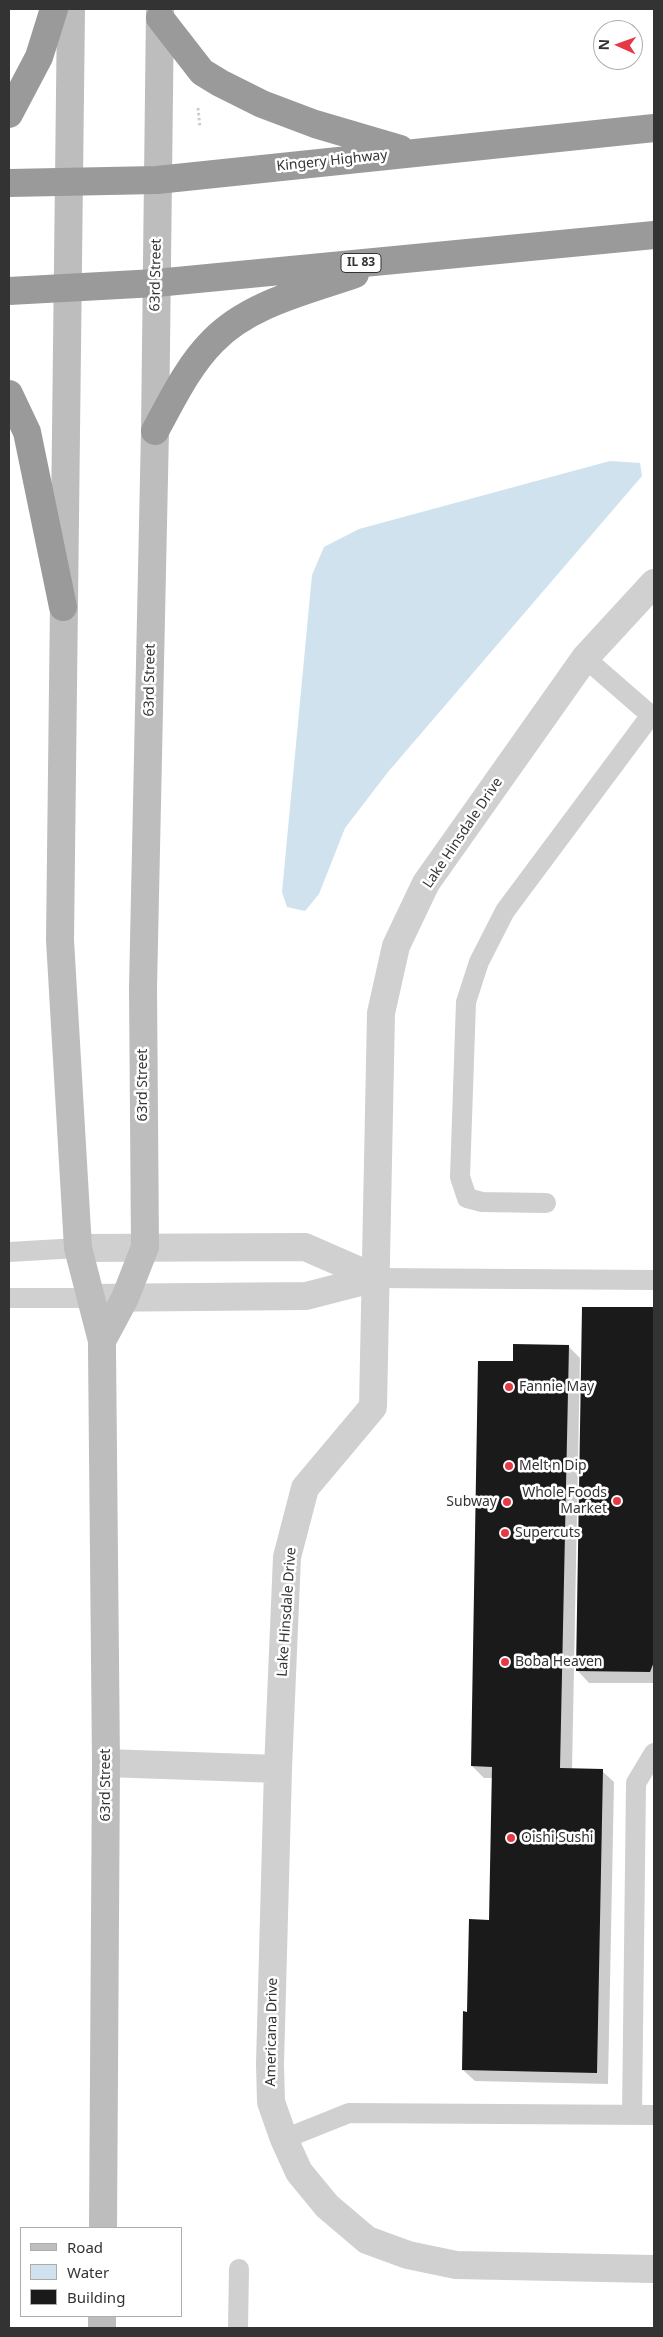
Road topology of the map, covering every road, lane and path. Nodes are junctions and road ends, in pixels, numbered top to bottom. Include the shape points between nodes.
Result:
1 (54, 9) edge
2 (70, 9) edge
3 (160, 13) edge
4 (9, 114) edge
5 (654, 128) edge
6 (411, 152) junction
7 (157, 180) junction
8 (68, 181) junction
9 (9, 183) edge
10 (654, 235) edge
11 (396, 259) junction
12 (156, 282) junction
13 (68, 288) junction
14 (9, 291) edge
15 (9, 394) edge
16 (154, 431) junction
17 (654, 583) edge
18 (63, 607) junction
19 (585, 658) junction
20 (653, 717) edge
21 (546, 1203) dead end
22 (145, 1247) junction
23 (78, 1248) junction
24 (9, 1252) edge
25 (376, 1278) junction
26 (654, 1280) edge
27 (9, 1298) edge
28 (89, 1298) junction
29 (125, 1298) junction
30 (102, 1341) junction
31 (654, 1753) edge
32 (106, 1763) junction
33 (278, 1769) junction
34 (632, 2115) junction
35 (654, 2115) edge
36 (284, 2139) junction
37 (103, 2227) edge
38 (239, 2268) dead end
39 (654, 2269) edge
40 (238, 2328) edge

1 - 4 highway via 39,57
2 - 8 main road, 63rd Street
3 - 6 highway via 202,72 220,83 262,104 315,124
3 - 7 main road, 63rd Street
5 - 6 highway, Kingery Highway
6 - 7 highway, Kingery Highway
7 - 8 highway, Kingery Highway
7 - 12 main road, 63rd Street
8 - 9 highway, Kingery Highway
8 - 13 main road, 63rd Street
10 - 11 highway, IL 83
11 - 12 highway, IL 83
11 - 16 highway via 265,306 229,327 213,341 188,374
12 - 13 highway, IL 83
12 - 16 main road, 63rd Street
13 - 14 highway, IL 83
13 - 18 main road, 63rd Street
15 - 18 highway via 27,432
16 - 22 main road, 63rd Street via 143,988
17 - 19 street, Lake Hinsdale Drive
18 - 23 main road, 63rd Street via 60,940
19 - 20 lane
19 - 25 street, Lake Hinsdale Drive via 426,883 396,946 381,1013
20 - 21 lane via 505,912 479,962 466,1002 460,1177 467,1198 482,1202
22 - 23 street
22 - 25 street via 305,1247
22 - 29 main road, 63rd Street
23 - 24 lane
23 - 28 main road, 63rd Street
25 - 26 lane
25 - 29 street via 306,1296
25 - 33 street, Lake Hinsdale Drive via 373,1407 305,1488 288,1556
27 - 28 lane
28 - 29 street
28 - 30 main road, 63rd Street
29 - 30 main road, 63rd Street
30 - 32 main road, 63rd Street
31 - 34 lane via 636,1783
32 - 33 street
32 - 37 main road, 63rd Street
33 - 36 street, Americana Drive via 270,2064 271,2102
34 - 35 lane
34 - 36 lane via 349,2113
36 - 39 street, Americana Drive via 299,2172 328,2206 367,2240 408,2255 456,2265
38 - 40 lane

